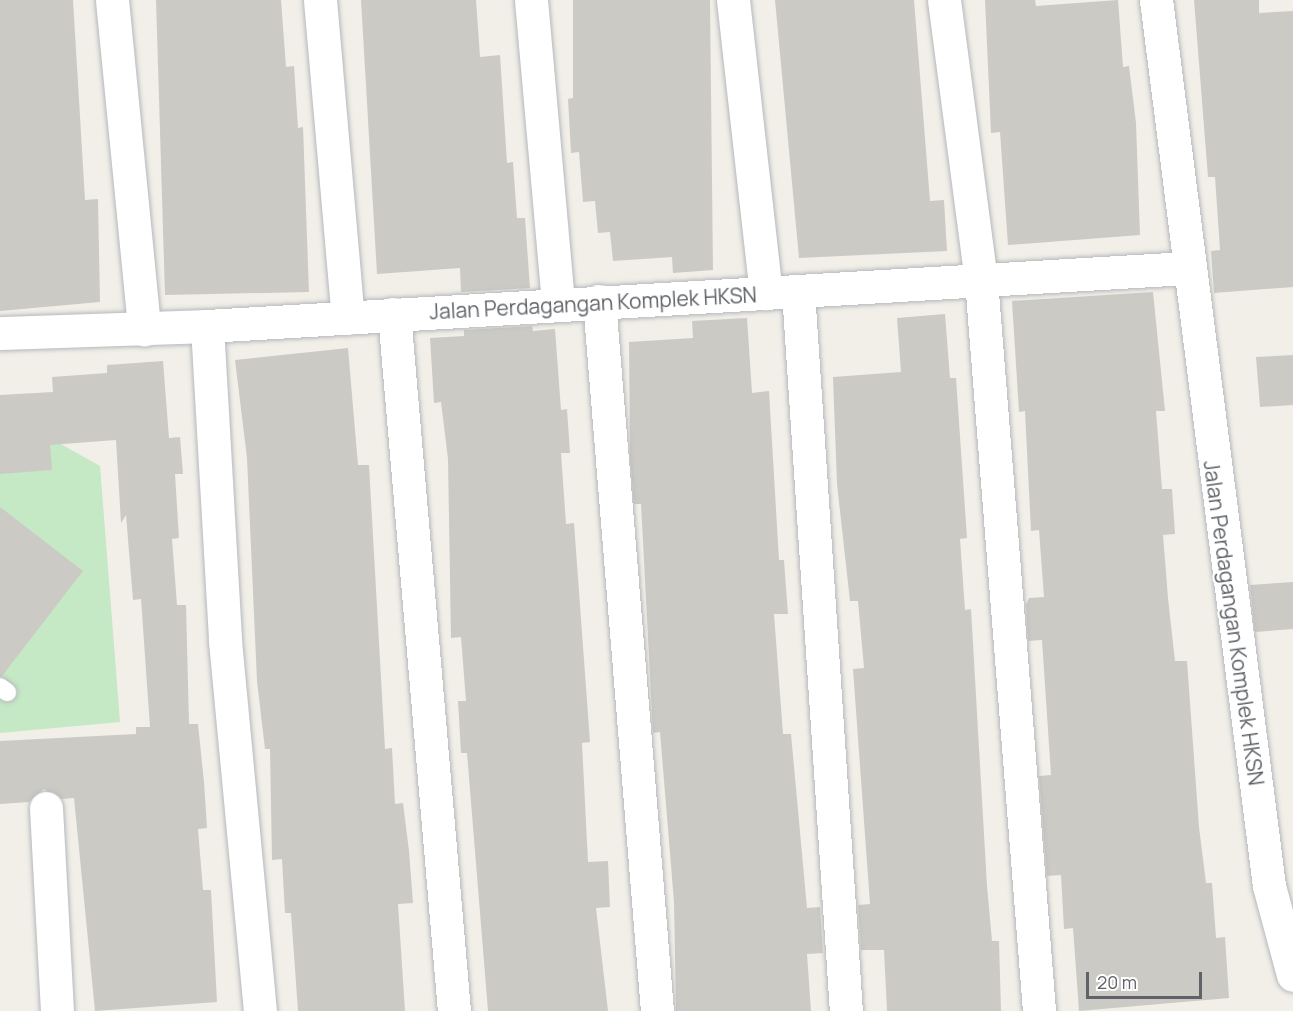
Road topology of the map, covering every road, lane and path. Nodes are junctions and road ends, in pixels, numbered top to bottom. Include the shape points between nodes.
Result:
1 (112, 0) edge
2 (320, 0) edge
3 (531, 0) edge
4 (733, 0) edge
5 (944, 0) edge
6 (1156, 0) edge
7 (1187, 268) junction
8 (981, 280) junction
9 (798, 291) junction
10 (766, 293) junction
11 (599, 301) junction
12 (558, 305) junction
13 (394, 314) junction
14 (348, 318) junction
15 (207, 326) junction
16 (144, 329) junction
17 (0, 333) edge
18 (46, 808) dead end
19 (1293, 975) edge
20 (57, 1011) edge
21 (260, 1011) edge
22 (454, 1011) edge
23 (657, 1011) edge
24 (846, 1011) edge
25 (1039, 1011) edge

1 - 16 street
2 - 14 street
3 - 12 street
4 - 10 street
5 - 8 street
6 - 7 street, Jalan Perdagangan Komplek HKSN
7 - 8 street, Jalan Perdagangan Komplek HKSN
7 - 19 street, Jalan Perdagangan Komplek HKSN via 1269,886
8 - 9 street, Jalan Perdagangan Komplek HKSN
8 - 25 street
9 - 10 street, Jalan Perdagangan Komplek HKSN
9 - 24 street
10 - 11 street, Jalan Perdagangan Komplek HKSN
11 - 12 street, Jalan Perdagangan Komplek HKSN
11 - 23 street
12 - 13 street, Jalan Perdagangan Komplek HKSN
13 - 14 street, Jalan Perdagangan Komplek HKSN
13 - 22 street
14 - 15 street, Jalan Perdagangan Komplek HKSN
15 - 16 street, Jalan Perdagangan Komplek HKSN
15 - 21 street via 225,641
16 - 17 street, Jalan Perdagangan Komplek HKSN
18 - 20 street

